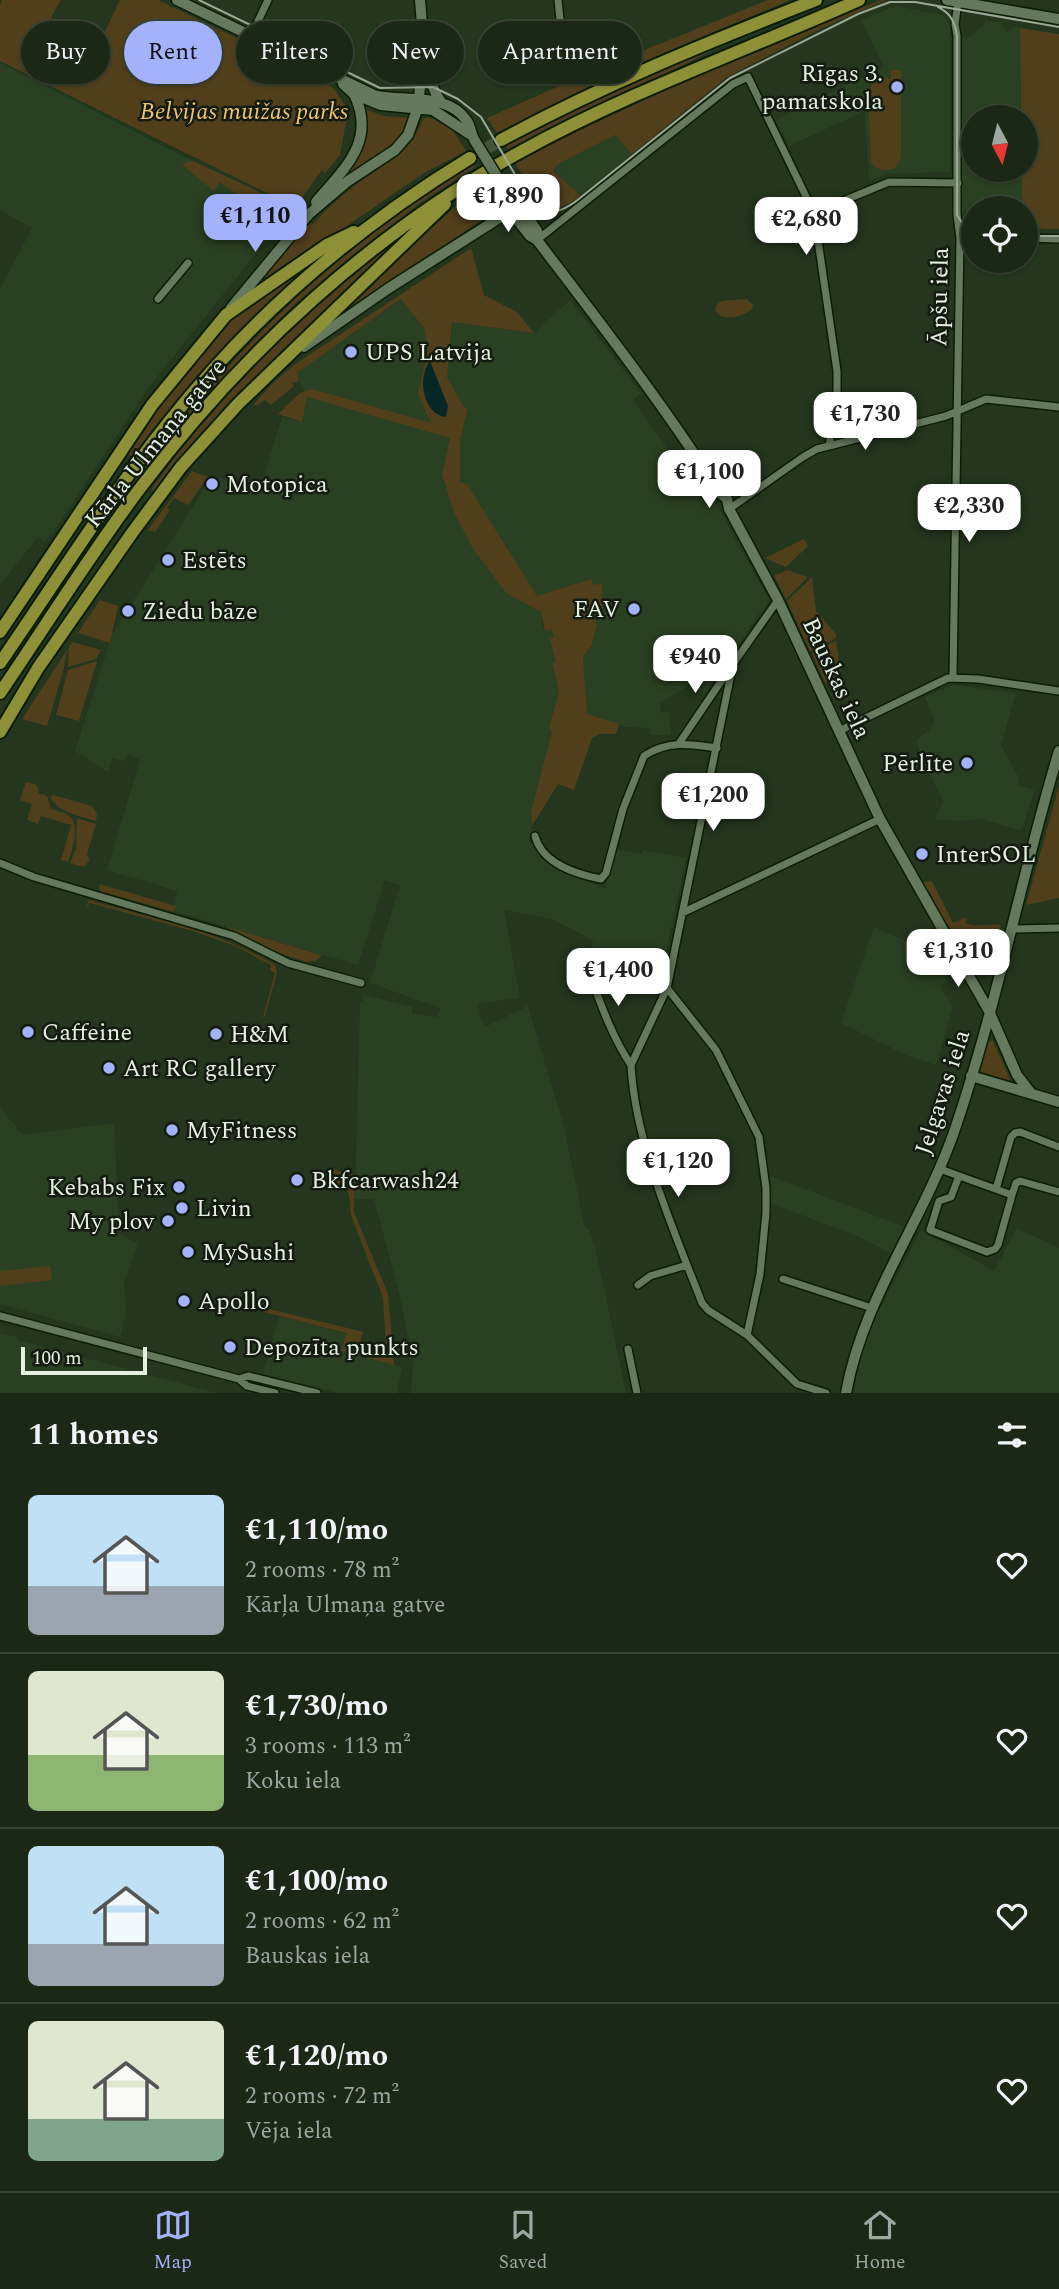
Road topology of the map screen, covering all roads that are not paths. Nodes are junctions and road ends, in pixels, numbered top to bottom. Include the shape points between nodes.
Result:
1 (177, 0) edge
2 (268, 0) edge
3 (421, 0) edge
4 (558, 0) edge
5 (816, 0) edge
6 (859, 0) edge
7 (947, 0) edge
8 (958, 2) junction
9 (1059, 19) edge
10 (258, 21) edge
11 (422, 21) edge
12 (560, 21) edge
13 (236, 29) edge
14 (343, 84) edge
15 (351, 84) edge
16 (421, 84) edge
17 (431, 84) edge
18 (354, 94) junction
19 (436, 101) junction
20 (419, 103) junction
21 (473, 138) junction
22 (501, 140) tunnel mouth
23 (470, 158) tunnel mouth
24 (958, 183) junction
25 (454, 193) junction
26 (515, 208) junction
27 (309, 214) junction
28 (814, 214) junction
29 (373, 222) junction
30 (960, 238) joint
31 (1038, 238) edge
32 (1059, 239) edge
33 (537, 240) junction
34 (188, 263) dead end
35 (158, 299) dead end
36 (226, 314) junction
37 (276, 369) junction
38 (1059, 407) edge
39 (957, 411) junction
40 (829, 446) junction
41 (729, 509) junction
42 (778, 600) junction
43 (0, 632) edge
44 (0, 663) edge
45 (733, 664) junction
46 (953, 677) junction
47 (1059, 691) edge
48 (0, 693) edge
49 (839, 731) junction
50 (0, 732) edge
51 (680, 742) junction
52 (717, 748) junction
53 (1059, 751) edge
54 (880, 818) junction
55 (535, 836) dead end
56 (0, 863) edge
57 (682, 913) junction
58 (1059, 928) edge
59 (1010, 929) junction
60 (954, 951) junction
61 (1003, 959) junction
62 (585, 961) dead end
63 (361, 983) dead end
64 (667, 988) junction
65 (989, 1011) junction
66 (631, 1065) junction
67 (971, 1076) junction
68 (1031, 1093) junction
69 (1059, 1102) edge
70 (1059, 1147) edge
71 (940, 1169) junction
72 (958, 1177) junction
73 (996, 1189) junction
74 (1059, 1192) edge
75 (1013, 1195) junction
76 (687, 1265) junction
77 (783, 1279) dead end
78 (638, 1285) dead end
79 (872, 1308) junction
80 (0, 1316) edge
81 (747, 1335) junction
82 (628, 1349) dead end
83 (239, 1379) junction
84 (275, 1393) edge
85 (317, 1393) edge
86 (637, 1393) edge
87 (826, 1393) edge
88 (846, 1393) edge

1 - 13 street, Bauskas iela
2 - 10 street
3 - 11 street
4 - 12 street
5 - 22 highway via 615,82
6 - 25 highway, Kārļa Ulmaņa gatve via 595,114 523,150
7 - 8 street
8 - 9 street
8 - 24 street, Āpšu iela
14 - 18 street, Bauskas iela
15 - 20 street, Bauskas iela via 385,98
16 - 20 street
17 - 19 street
18 - 20 street, Bauskas iela via 381,105
18 - 27 street via 361,118 357,152
19 - 20 street
19 - 21 street, Bauskas iela via 467,121
20 - 21 street, Bauskas iela
20 - 27 street via 408,135 395,150
21 - 26 street, Bauskas iela, bridge
23 - 29 highway, Kārļa Ulmaņa gatve
24 - 28 street via 889,182
24 - 30 street, Āpšu iela
25 - 37 highway
25 - 48 highway, Kārļa Ulmaņa gatve via 333,281 225,386 141,488
26 - 33 street, Bauskas iela via 514,216
26 - 37 street via 318,336
27 - 36 street
28 - 33 street via 748,77 733,84
28 - 40 street via 837,371
29 - 36 highway via 327,245
29 - 44 highway, Kārļa Ulmaņa gatve via 275,306 210,373 130,473
30 - 39 street, Āpšu iela
31 - 32 street
33 - 41 street, Bauskas iela via 677,429
34 - 35 street
36 - 43 highway via 152,405
37 - 50 highway via 214,429 150,508 38,668
38 - 39 street via 986,399
39 - 40 street
39 - 46 street, Āpšu iela
40 - 41 street via 803,457
41 - 42 street, Bauskas iela
42 - 45 street
42 - 49 street, Bauskas iela
45 - 51 street
45 - 52 street
46 - 47 street
46 - 49 street
49 - 54 street, Bauskas iela
51 - 52 street
51 - 55 street via 644,756 601,879 566,870
52 - 57 street
53 - 59 street, Jelgavas iela
54 - 57 street
54 - 60 street, Bauskas iela
56 - 63 street via 234,936 288,962
57 - 64 street
58 - 59 street
59 - 61 street, Jelgavas iela
60 - 61 street
60 - 65 street, Bauskas iela
61 - 65 street, Jelgavas iela
62 - 66 street
64 - 66 street
64 - 81 street via 716,1050 759,1137 766,1213
65 - 67 street, Jelgavas iela
65 - 68 street, Bauskas iela via 1017,1075
66 - 76 street via 640,1124
67 - 68 street
67 - 71 street, Jelgavas iela
68 - 69 street
70 - 73 street via 1015,1133
71 - 72 street
71 - 79 street, Jelgavas iela
72 - 73 street
72 - 75 street via 954,1194 939,1201 930,1230 987,1252 998,1245
73 - 75 street
74 - 75 street via 1024,1181 1016,1183
76 - 78 street via 650,1276
76 - 81 street via 705,1307
77 - 79 street
79 - 88 street, Jelgavas iela via 854,1353
80 - 83 street
81 - 87 street via 797,1384
82 - 86 street
83 - 84 street
83 - 85 street via 248,1376

